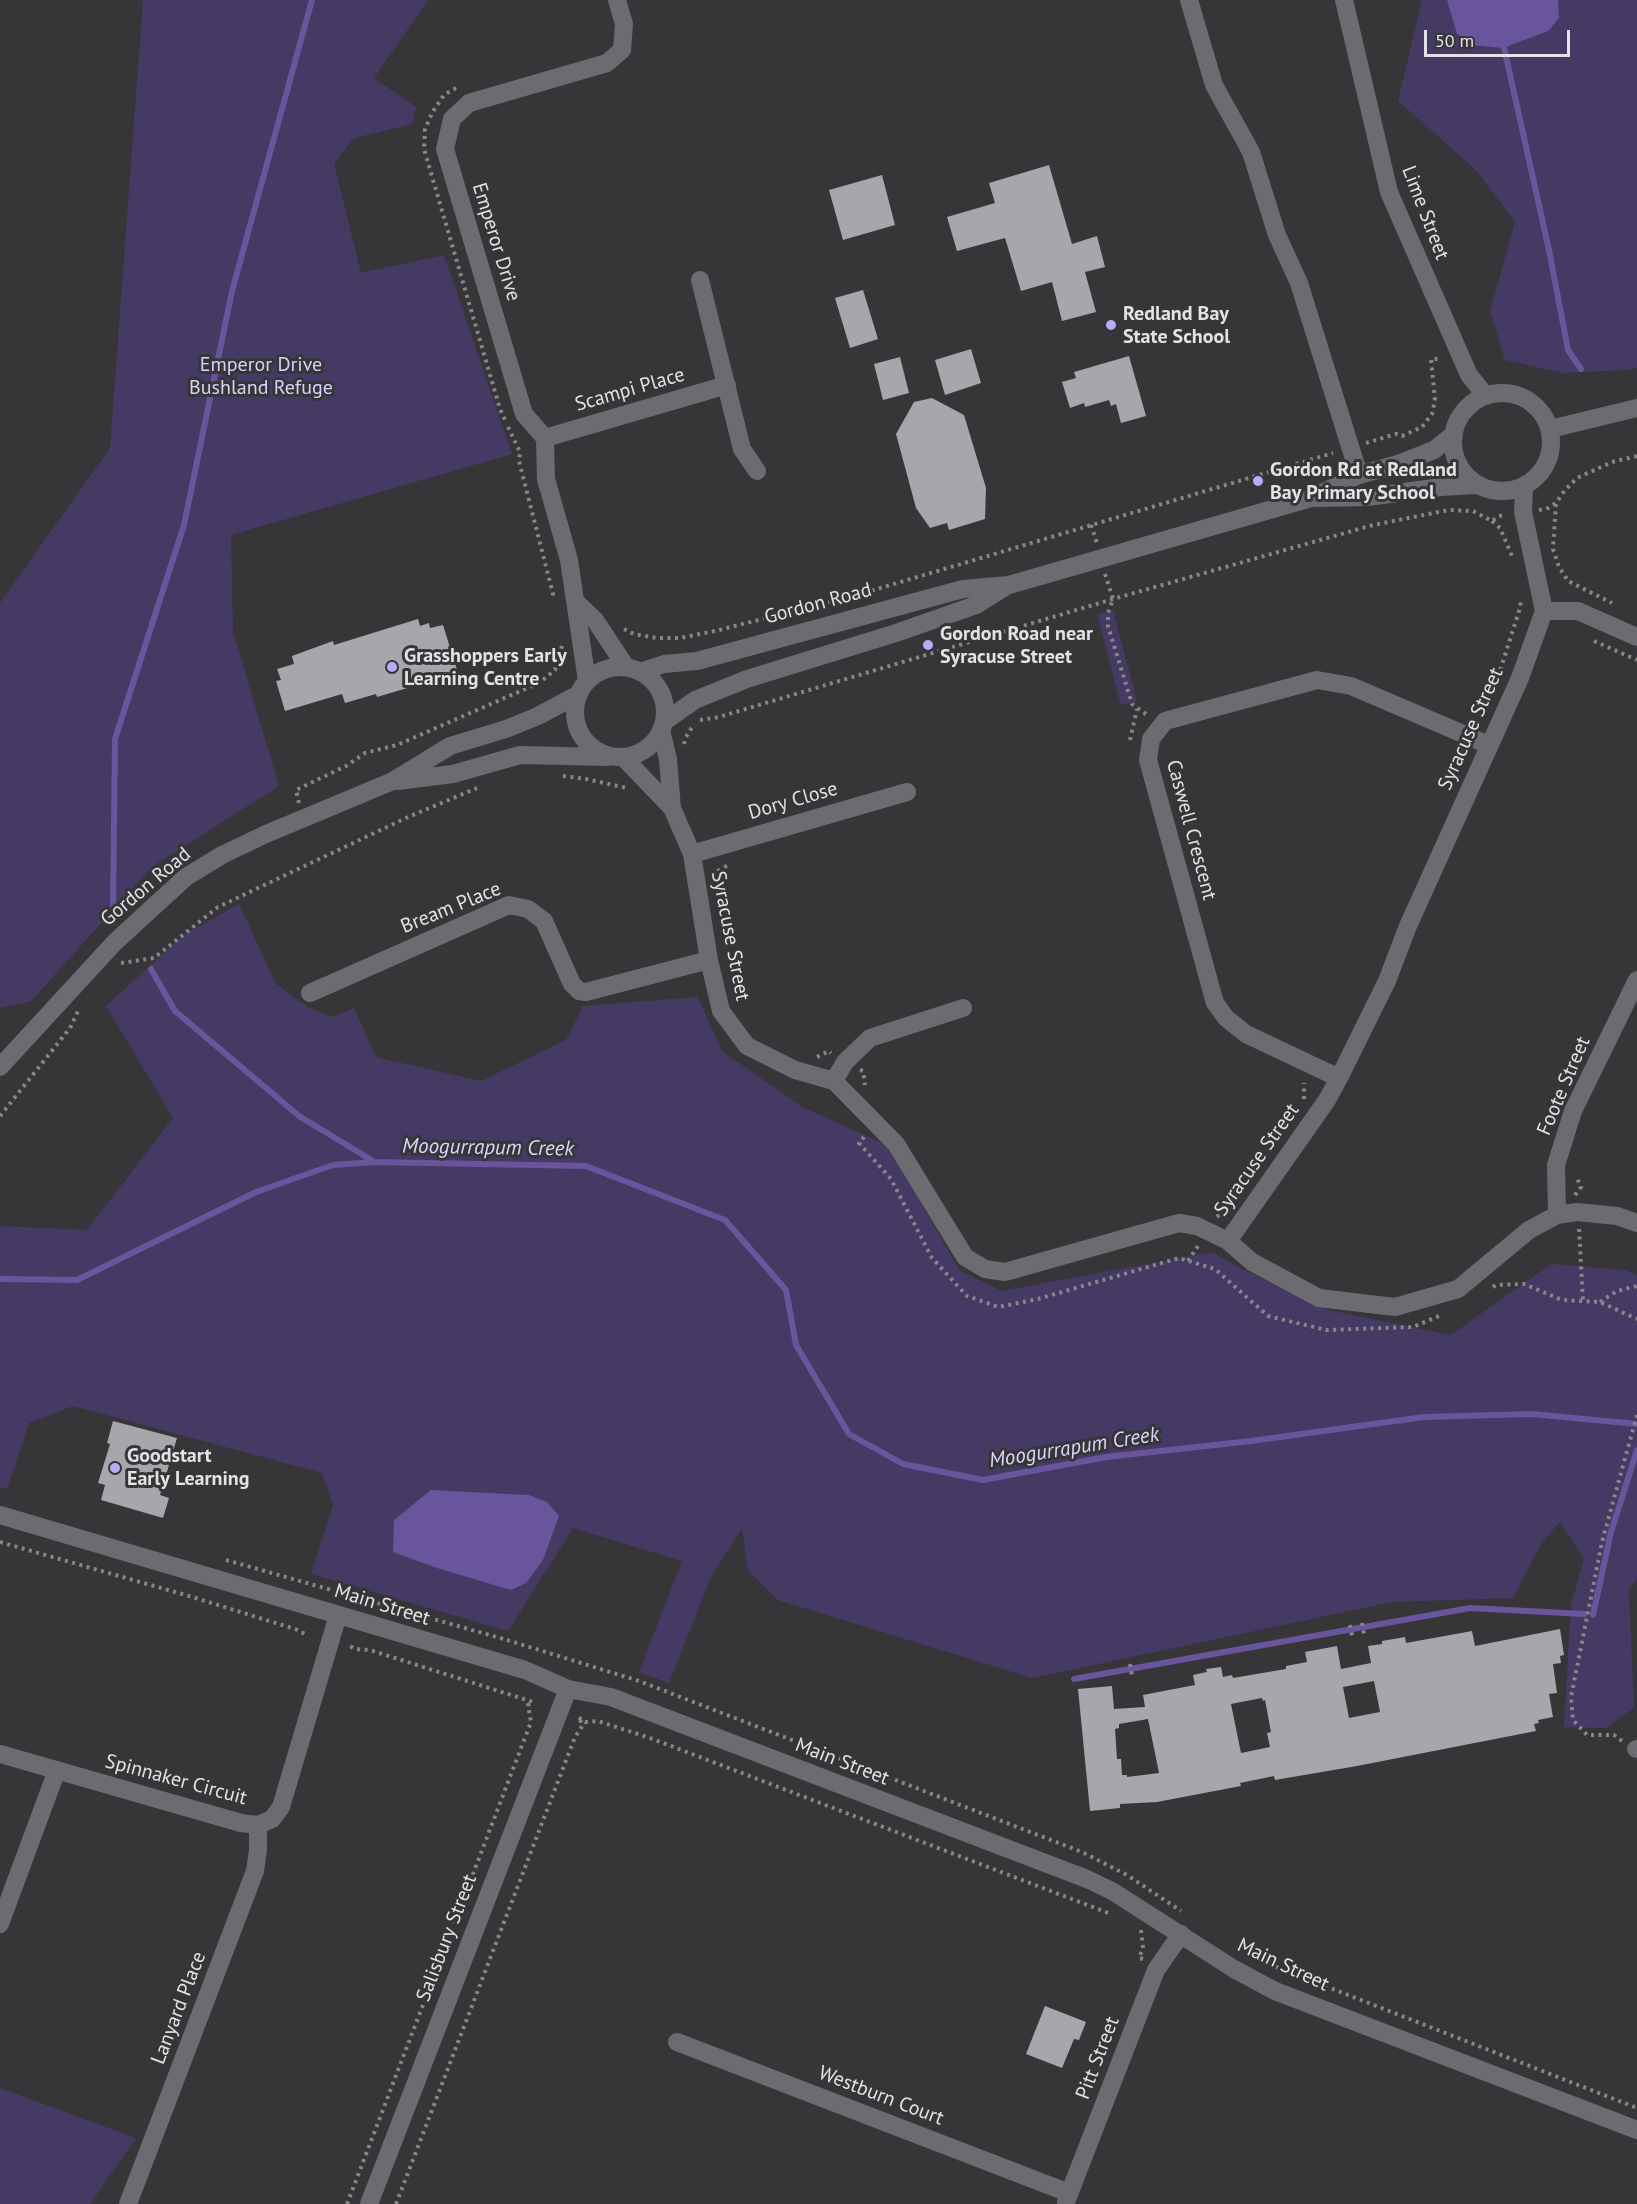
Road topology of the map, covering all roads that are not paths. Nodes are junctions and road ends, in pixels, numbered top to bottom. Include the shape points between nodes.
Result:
1 (617, 0) edge
2 (1189, 0) edge
3 (1344, 0) edge
4 (700, 280) dead end
5 (727, 385) junction
6 (1485, 396) junction
7 (1637, 408) edge
8 (1550, 429) junction
9 (1454, 434) junction
10 (545, 438) junction
11 (757, 471) dead end
12 (1359, 475) junction
13 (1477, 485) junction
14 (1524, 487) junction
15 (1311, 498) junction
16 (1009, 585) junction
17 (576, 602) junction
18 (1544, 611) junction
19 (1637, 637) edge
20 (633, 670) junction
21 (583, 688) junction
22 (663, 726) junction
23 (1489, 745) junction
24 (619, 757) junction
25 (393, 781) junction
26 (907, 792) dead end
27 (672, 808) junction
28 (692, 854) junction
29 (709, 960) junction
30 (1637, 980) edge
31 (310, 993) dead end
32 (963, 1008) dead end
33 (0, 1067) edge
34 (1339, 1078) junction
35 (834, 1081) junction
36 (1557, 1215) junction
37 (1637, 1223) edge
38 (1228, 1241) junction
39 (0, 1515) edge
40 (338, 1615) junction
41 (568, 1689) junction
42 (0, 1754) edge
43 (57, 1770) junction
44 (258, 1825) junction
45 (0, 1924) edge
46 (1181, 1934) junction
47 (677, 2042) dead end
48 (1637, 2130) edge
49 (1067, 2198) edge
50 (128, 2204) edge
51 (369, 2204) edge

1 - 10 street, Emperor Drive via 624,24 622,50 607,63 470,103 452,119 445,149 524,414
2 - 12 street via 1214,85 1251,152 1277,235 1299,283
3 - 6 street, Lime Street via 1389,192 1469,375
4 - 5 street
5 - 10 street, Scampi Place
5 - 11 street via 742,449
6 - 8 street via 1506,393 1525,398 1541,411
6 - 9 street, Gordon Road via 1464,410
7 - 8 street
8 - 14 street via 1548,463
9 - 12 street, Gordon Road via 1434,450
9 - 13 street via 1457,463
10 - 17 street via 546,479 569,560
12 - 15 street, Gordon Road
13 - 14 street, Gordon Road via 1500,492
13 - 15 street, Gordon Road via 1367,497
14 - 18 street via 1523,512
15 - 16 street, Gordon Road
16 - 20 street, Gordon Road via 963,589 697,661
16 - 22 street, Gordon Road via 976,605 695,700
17 - 20 street
17 - 21 street
18 - 19 street via 1578,611
18 - 23 street, Syracuse Street via 1520,678
20 - 21 street via 612,668 598,673
20 - 22 street via 652,681 660,693
21 - 24 street via 575,707 580,734 600,753
21 - 25 street, Gordon Road via 538,716 450,746
22 - 24 street via 646,749
22 - 27 street
23 - 34 street, Syracuse Street via 1387,981
23 - 34 street, Caswell Crescent via 1351,686 1317,680 1165,721 1151,739 1148,760 1215,1003 1246,1034
24 - 25 street, Gordon Road via 520,756 453,774
24 - 27 street
25 - 33 street, Gordon Road via 222,855 186,877 115,942
26 - 28 street, Dory Close
27 - 28 street, Syracuse Street
28 - 29 street, Syracuse Street
29 - 31 street, Bream Place via 579,991 572,984 544,921 528,909 509,905
29 - 35 street, Syracuse Street via 721,1011 747,1046 795,1070
30 - 36 street, Foote Street via 1573,1111 1556,1165
32 - 35 street via 870,1038 845,1062
34 - 38 street, Syracuse Street
35 - 38 street, Syracuse Street via 896,1144 965,1257 985,1269 1005,1272 1179,1223 1197,1226
36 - 37 street via 1577,1212 1617,1216
36 - 38 street via 1529,1230 1458,1289 1395,1307 1319,1298 1252,1262
39 - 40 street, Main Street
40 - 41 street, Main Street via 525,1670
40 - 44 street, Spinnaker Circuit via 281,1807 272,1819
41 - 46 street, Main Street via 611,1697 1087,1879
41 - 51 street, Salisbury Street
42 - 43 street, Spinnaker Circuit
43 - 44 street, Spinnaker Circuit
43 - 45 street
44 - 50 street, Lanyard Place via 255,1871
46 - 48 street, Main Street via 1275,1990
46 - 49 street, Pitt Street via 1156,1970
47 - 49 street, Westburn Court

